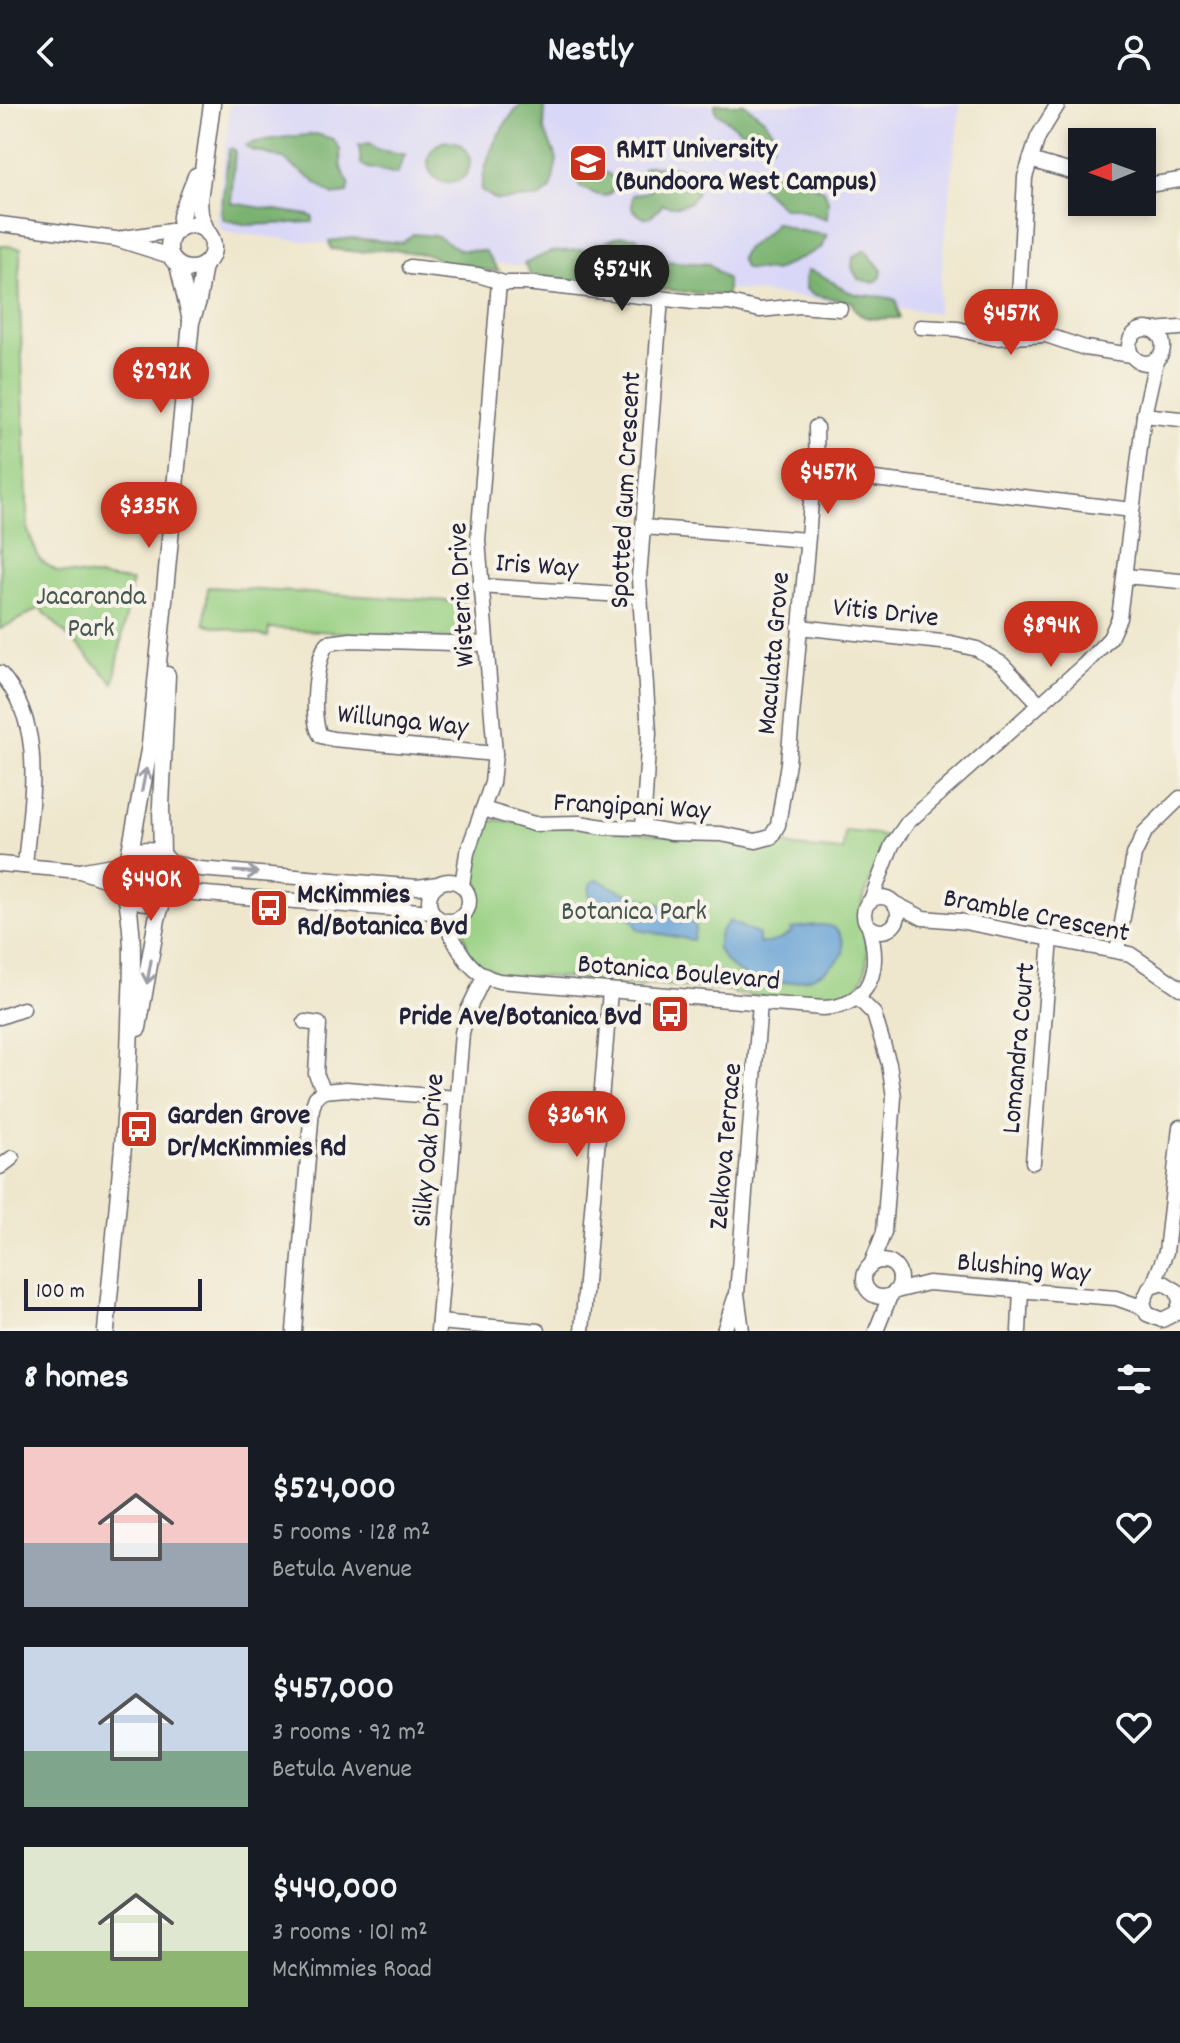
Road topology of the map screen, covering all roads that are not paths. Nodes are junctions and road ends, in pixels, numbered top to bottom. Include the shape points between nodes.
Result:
1 (212, 104) edge
2 (1058, 104) edge
3 (205, 153) junction
4 (1030, 160) junction
5 (1068, 171) edge
6 (1180, 180) edge
7 (1156, 184) edge
8 (1, 224) edge
9 (178, 229) junction
10 (207, 233) junction
11 (116, 239) junction
12 (174, 260) junction
13 (204, 265) junction
14 (410, 267) dead end
15 (499, 282) junction
16 (661, 298) junction
17 (840, 309) dead end
18 (191, 322) junction
19 (921, 327) dead end
20 (1180, 328) edge
21 (1153, 330) junction
22 (1017, 337) junction
23 (1180, 337) edge
24 (1144, 353) junction
25 (1144, 415) junction
26 (1180, 419) edge
27 (816, 427) dead end
28 (817, 479) junction
29 (1132, 510) junction
30 (643, 527) junction
31 (807, 540) junction
32 (1125, 576) junction
33 (1180, 581) edge
34 (479, 586) junction
35 (165, 594) junction
36 (638, 596) junction
37 (799, 627) junction
38 (486, 644) junction
39 (0, 673) edge
40 (1040, 704) junction
41 (495, 754) junction
42 (1180, 798) edge
43 (483, 809) junction
44 (643, 828) junction
45 (775, 832) joint
46 (166, 858) junction
47 (126, 860) junction
48 (0, 864) edge
49 (25, 866) junction
50 (80, 871) junction
51 (883, 874) junction
52 (305, 877) junction
53 (449, 883) junction
54 (123, 888) junction
55 (166, 894) junction
56 (871, 900) junction
57 (303, 901) junction
58 (892, 901) junction
59 (438, 916) junction
60 (461, 917) junction
61 (923, 918) junction
62 (869, 927) junction
63 (890, 929) junction
64 (1051, 938) junction
65 (459, 948) junction
66 (1117, 951) junction
67 (876, 952) junction
68 (484, 977) junction
69 (1180, 988) edge
70 (610, 991) junction
71 (857, 997) junction
72 (760, 1003) junction
73 (23, 1009) dead end
74 (0, 1017) edge
75 (305, 1022) dead end
76 (128, 1071) junction
77 (324, 1091) junction
78 (456, 1098) junction
79 (1180, 1127) edge
80 (1033, 1162) dead end
81 (884, 1232) junction
82 (1166, 1252) junction
83 (871, 1265) junction
84 (893, 1266) junction
85 (928, 1283) junction
86 (1152, 1286) junction
87 (1173, 1287) junction
88 (1021, 1290) junction
89 (869, 1292) junction
90 (893, 1293) junction
91 (737, 1294) junction
92 (1116, 1298) junction
93 (1180, 1302) edge
94 (1146, 1311) junction
95 (1169, 1324) edge
96 (439, 1326) edge
97 (877, 1327) edge
98 (106, 1331) edge
99 (294, 1331) edge
100 (538, 1331) edge
101 (582, 1331) edge
102 (724, 1331) edge
103 (741, 1331) edge
104 (1019, 1331) edge
105 (1156, 1331) edge

1 - 3 main road
2 - 4 street
3 - 9 main road
3 - 10 main road via 199,205
4 - 5 street
4 - 22 street via 1023,193
6 - 7 street
8 - 11 street
9 - 10 main road via 194,226
9 - 11 street
9 - 12 main road via 169,242
10 - 13 main road via 213,249
11 - 12 street
12 - 13 main road via 191,269
12 - 18 main road
13 - 18 main road
14 - 15 street
15 - 16 street
15 - 34 street, Wisteria Drive via 478,540
16 - 17 street via 760,310
16 - 30 street, Spotted Gum Crescent
18 - 35 main road
19 - 22 street
20 - 21 street
21 - 24 street via 1161,337
21 - 24 street via 1140,330
22 - 24 street via 1046,335 1085,348
23 - 24 street
24 - 25 street
25 - 26 street
25 - 29 street
27 - 28 street, Maculata Grove
28 - 29 street via 833,474
28 - 31 street, Maculata Grove
29 - 32 street
30 - 31 street
30 - 36 street, Spotted Gum Crescent
31 - 37 street, Maculata Grove
32 - 33 street
32 - 40 street via 1119,618 1110,638
34 - 36 street, Iris Way
34 - 38 street, Wisteria Drive
35 - 46 main road via 169,612 161,806
47 -> 35 main road via 150,745
36 - 44 street, Spotted Gum Crescent via 649,733
37 - 40 street, Vitis Drive via 977,649 1002,664
37 - 45 street, Maculata Grove via 788,763
38 - 41 street, Wisteria Drive
38 - 41 street, Willunga Way via 328,643 319,658 315,719 321,736 333,739
39 - 49 street via 21,706 33,752
40 - 51 street via 908,822 892,845
41 - 43 street, Wisteria Drive
42 - 66 street via 1145,832 1134,855
43 - 44 street, Frangipani Way via 534,824
43 - 53 street, Wisteria Drive
44 - 45 street, Frangipani Way via 761,841
46 - 47 main road via 145,850
46 -> 52 street via 200,869
46 - 55 main road via 173,880
47 - 50 street
47 - 54 main road
48 - 49 street
49 - 50 street
50 - 54 street
51 - 56 street
51 - 58 street
52 - 53 street via 418,887
52 - 57 street
53 - 59 street via 433,888 429,900
53 - 60 street via 469,902
54 - 55 main road via 139,902
54 - 76 main road via 131,921
55 - 57 street
55 -> 76 main road
56 - 58 street
56 - 62 street via 864,913
57 - 59 street
58 - 61 street, Bramble Crescent
58 - 63 street via 898,913
59 - 60 street
59 - 65 street
60 - 65 street
61 - 63 street, Bramble Crescent
61 - 64 street, Bramble Crescent
62 - 63 street
62 - 67 street
63 - 67 street
64 - 66 street, Bramble Crescent
64 - 80 street, Lomandra Court
65 - 68 street
66 - 69 street, Bramble Crescent via 1141,960
67 - 71 street via 873,974
68 - 70 street, Botanica Boulevard
68 - 78 street, Silky Oak Drive via 464,1023
70 - 72 street, Botanica Boulevard
70 - 101 street
71 - 72 street, Botanica Boulevard via 832,1008
71 - 81 street via 874,1014 894,1097
72 - 91 street, Zelkova Terrace
73 - 74 street
75 - 77 street via 319,1024 316,1074
76 - 98 main road
77 - 78 street
77 - 99 street via 312,1108
78 - 96 street, Silky Oak Drive
79 - 82 street
81 - 83 street
81 - 84 street
82 - 86 street
82 - 87 street
83 - 84 street via 881,1261
83 - 89 street via 864,1275
84 - 85 street, Blushing Way
84 - 90 street via 900,1277
85 - 88 street, Blushing Way
85 - 90 street, Blushing Way
86 - 87 street
86 - 92 street, Blushing Way
86 - 94 street via 1143,1296
87 - 93 street
88 - 92 street, Blushing Way
88 - 104 street
89 - 90 street via 879,1297
89 - 97 street
90 - 97 street
91 - 102 street, Zelkova Terrace
91 - 103 street, Zelkova Terrace
92 - 94 street, Blushing Way
93 - 95 street
94 - 95 street
94 - 105 street
96 - 100 street
102 - 103 street

